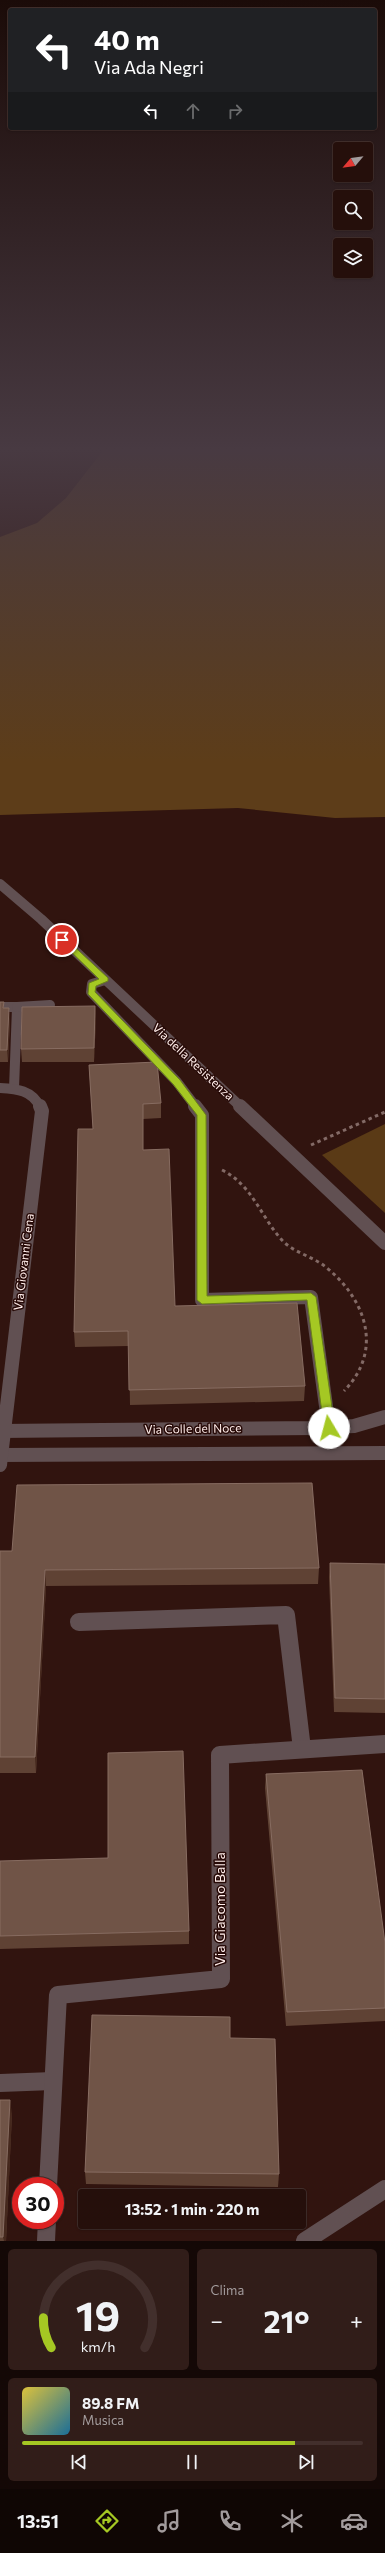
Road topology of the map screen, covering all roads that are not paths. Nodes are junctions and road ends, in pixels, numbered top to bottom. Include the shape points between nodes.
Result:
1 (0, 884) edge
2 (105, 980) junction
3 (50, 1005) edge
4 (0, 1007) edge
5 (18, 1007) junction
6 (0, 1088) edge
7 (14, 1089) junction
8 (385, 1243) edge
9 (385, 1417) edge
10 (329, 1428) junction
11 (2, 1431) edge
12 (385, 1453) edge
13 (0, 1458) edge
14 (79, 1622) dead end
15 (385, 1744) edge
16 (302, 1749) junction
17 (53, 2082) junction
18 (0, 2083) edge
19 (48, 2177) edge
20 (385, 2189) edge
21 (46, 2229) edge
22 (46, 2241) edge
23 (305, 2241) edge

1 - 2 street, Via della Resistenza
2 - 8 street, Via della Resistenza
2 - 10 street via 92,984 91,992 176,1082 202,1115 202,1300 311,1297
3 - 5 street
4 - 5 street
5 - 7 street
6 - 7 street, Via Giovanni Cena
7 - 11 street, Via Giovanni Cena via 30,1094 38,1100 42,1111
9 - 10 street, Via Colle del Noce via 354,1426
10 - 11 street, Via Colle del Noce
11 - 13 street, Via Giovanni Cena
12 - 13 street, Via Colle del Noce
14 - 16 street via 286,1615
15 - 16 street, Via Giacomo Balla
16 - 17 street, Via Giacomo Balla via 220,1755 221,1979 58,1995
17 - 18 street
17 - 19 street, Via Giacomo Balla
20 - 23 street
21 - 22 street

